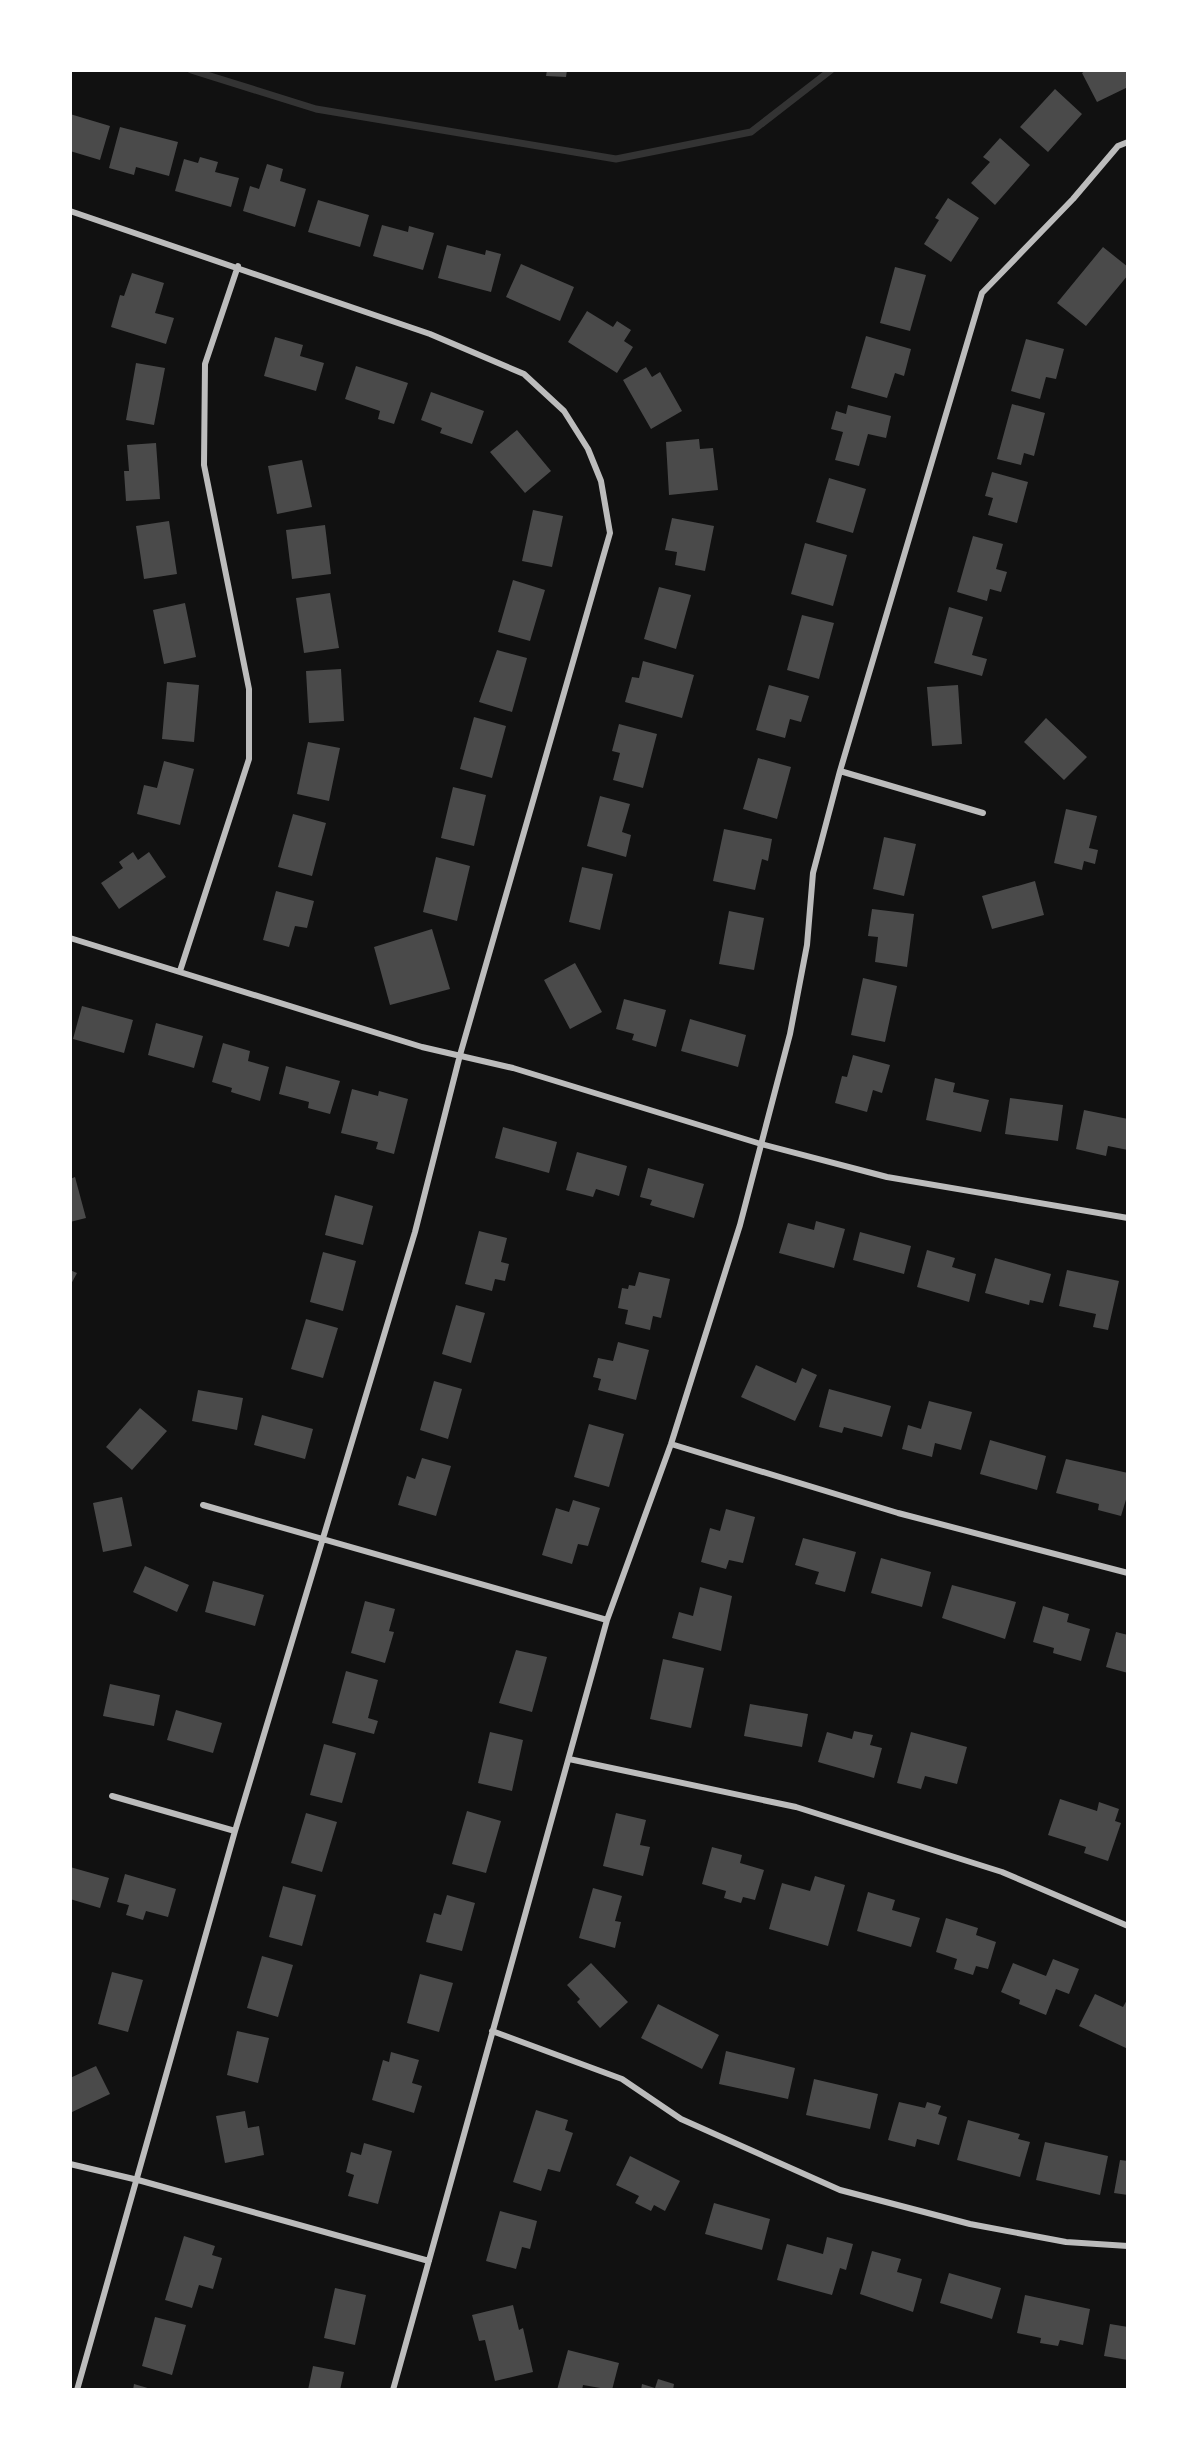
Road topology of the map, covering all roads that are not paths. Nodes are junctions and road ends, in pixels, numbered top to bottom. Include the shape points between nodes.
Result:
1 (1128, 142) edge
2 (70, 211) edge
3 (238, 266) junction
4 (840, 771) junction
5 (983, 813) dead end
6 (70, 938) edge
7 (180, 971) junction
8 (460, 1055) junction
9 (761, 1144) junction
10 (1128, 1218) edge
11 (671, 1444) junction
12 (203, 1504) dead end
13 (322, 1538) junction
14 (1128, 1573) edge
15 (607, 1620) junction
16 (569, 1759) junction
17 (112, 1796) dead end
18 (236, 1831) junction
19 (1128, 1926) edge
20 (492, 2031) junction
21 (70, 2164) edge
22 (138, 2180) junction
23 (1128, 2246) edge
24 (429, 2261) junction
25 (77, 2390) edge
26 (393, 2390) edge

1 - 4 street via 1118,146 982,292
2 - 3 street
3 - 7 street via 205,364 204,465 249,689 249,759
3 - 8 street via 430,334 525,374 564,411 588,449 601,481 610,533
4 - 5 street
4 - 9 street via 813,873 807,945 790,1034
6 - 7 street
7 - 8 street via 422,1047
8 - 9 street
8 - 13 street via 415,1232
9 - 10 street via 887,1177
9 - 11 street via 740,1225
11 - 14 street via 898,1513
11 - 15 street
12 - 13 street
13 - 15 street
13 - 18 street
15 - 16 street
16 - 19 street via 796,1807 1002,1872
16 - 20 street
17 - 18 street
18 - 22 street
20 - 23 street via 622,2079 681,2119 840,2190 970,2224 1066,2242
20 - 24 street
21 - 22 street
22 - 24 street
22 - 25 street
24 - 26 street

